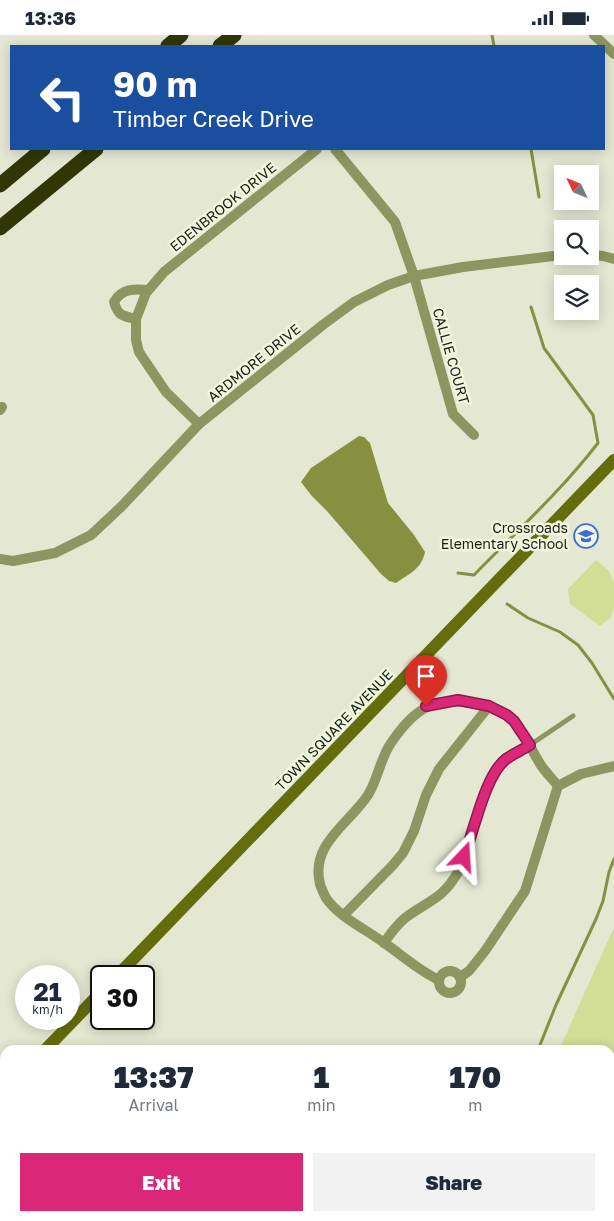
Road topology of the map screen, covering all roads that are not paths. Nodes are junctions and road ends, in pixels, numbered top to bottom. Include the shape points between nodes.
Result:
1 (181, 35) edge
2 (234, 35) edge
3 (594, 35) edge
4 (169, 45) edge
5 (221, 45) edge
6 (605, 45) edge
7 (42, 150) edge
8 (95, 150) edge
9 (316, 150) edge
10 (336, 150) edge
11 (0, 185) edge
12 (0, 228) edge
13 (554, 256) edge
14 (599, 256) edge
15 (614, 259) edge
16 (414, 276) junction
17 (148, 290) junction
18 (136, 319) junction
19 (199, 424) junction
20 (474, 435) dead end
21 (614, 460) edge
22 (0, 559) edge
23 (489, 706) junction
24 (573, 716) dead end
25 (530, 745) junction
26 (614, 766) edge
27 (558, 786) junction
28 (344, 915) junction
29 (384, 943) junction
30 (128, 965) edge
31 (460, 977) junction
32 (439, 980) junction
33 (90, 1003) edge
34 (50, 1045) edge

1 - 4 highway
2 - 5 highway
3 - 6 street
7 - 11 highway
8 - 12 highway
9 - 17 street, EDENBROOK DRIVE via 164,272
10 - 16 street, CALLIE COURT via 395,222
13 - 16 street, ARDMORE DRIVE
14 - 15 street
16 - 19 street, ARDMORE DRIVE via 354,302
16 - 20 street, CALLIE COURT via 453,414
17 - 18 street, EDENBROOK DRIVE
17 - 18 street via 124,291 114,302 116,311 122,316
18 - 19 street, EDENBROOK DRIVE via 139,353 166,392
19 - 22 street, ARDMORE DRIVE via 91,535 55,553 13,561
21 - 30 main road, TOWN SQUARE AVENUE
23 - 25 street via 514,721
23 - 28 street via 439,769 403,853
23 - 28 street via 458,700 426,706 402,728 389,746 368,795 326,843 320,855 320,885 326,898
24 - 25 lane
25 - 27 street
25 - 29 street via 505,760 488,785 451,884 442,895 403,920
26 - 27 street via 581,775
27 - 31 street via 525,891 485,951
28 - 29 street
29 - 32 street
31 - 32 street via 447,971
31 - 32 street via 459,987 450,993 441,988
33 - 34 main road

